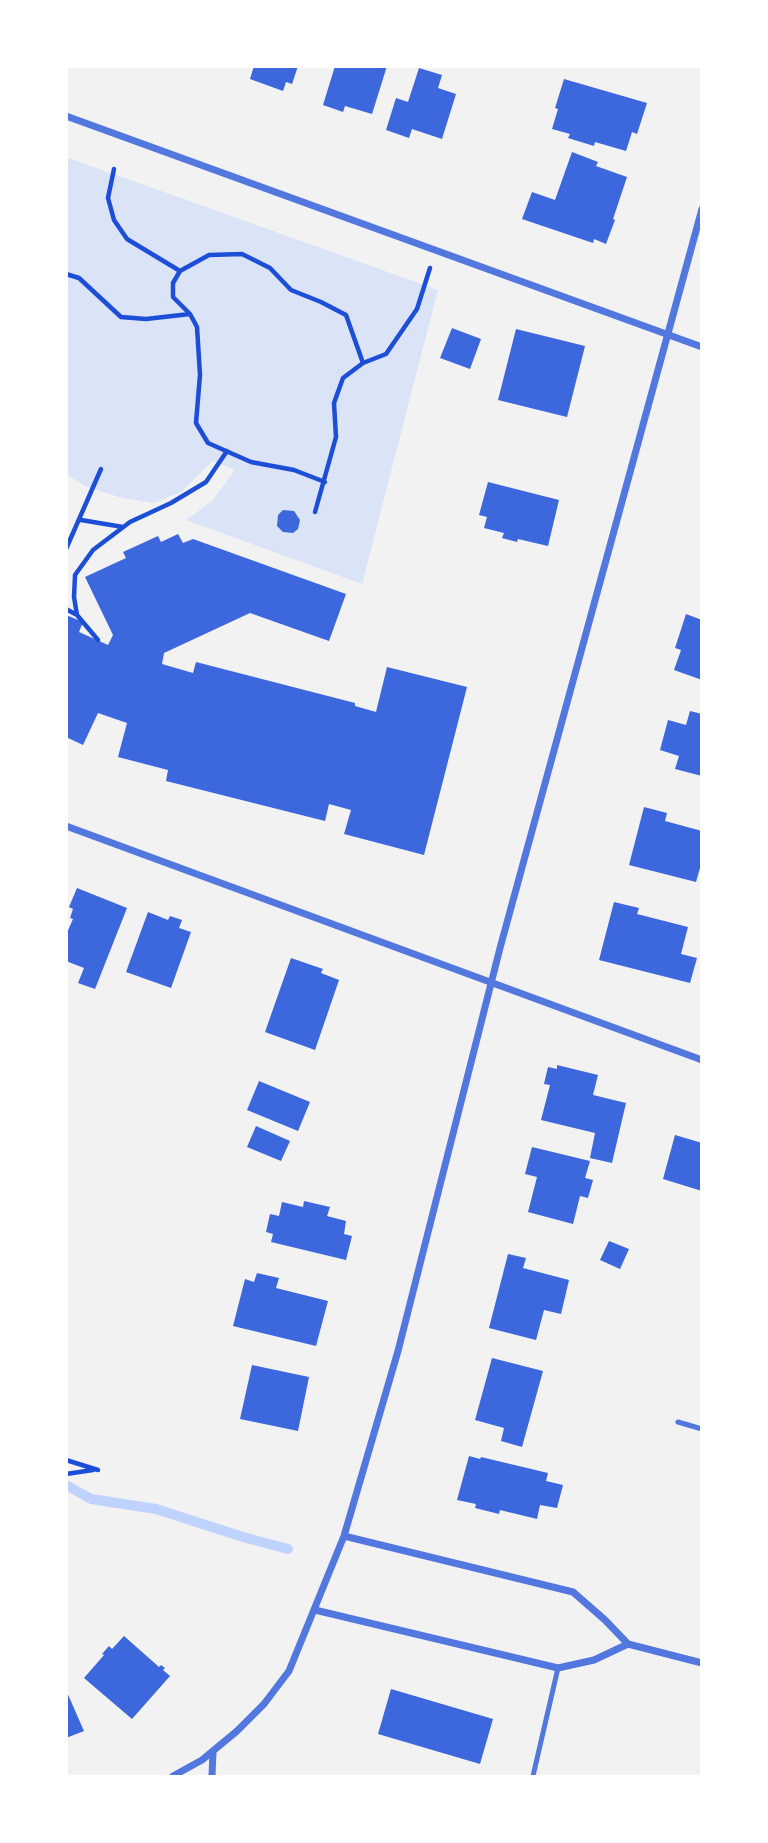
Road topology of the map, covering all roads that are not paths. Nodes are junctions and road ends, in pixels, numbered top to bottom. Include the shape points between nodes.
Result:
1 (66, 116) edge
2 (702, 209) edge
3 (667, 334) junction
4 (702, 347) edge
5 (66, 826) edge
6 (491, 982) junction
7 (702, 1060) edge
8 (678, 1422) dead end
9 (702, 1429) edge
10 (344, 1536) junction
11 (315, 1609) junction
12 (628, 1644) junction
13 (702, 1663) edge
14 (558, 1668) junction
15 (213, 1751) junction
16 (173, 1776) edge
17 (212, 1776) edge
18 (533, 1776) edge

1 - 3 street
2 - 3 street
3 - 4 street
3 - 6 street
5 - 6 street
6 - 7 street
6 - 10 street via 398,1351
8 - 9 lane
10 - 11 street
10 - 12 street via 573,1592
11 - 14 street
11 - 15 street via 289,1671 264,1704
12 - 13 street
12 - 14 street via 594,1660
14 - 18 lane
15 - 16 street
15 - 17 street

